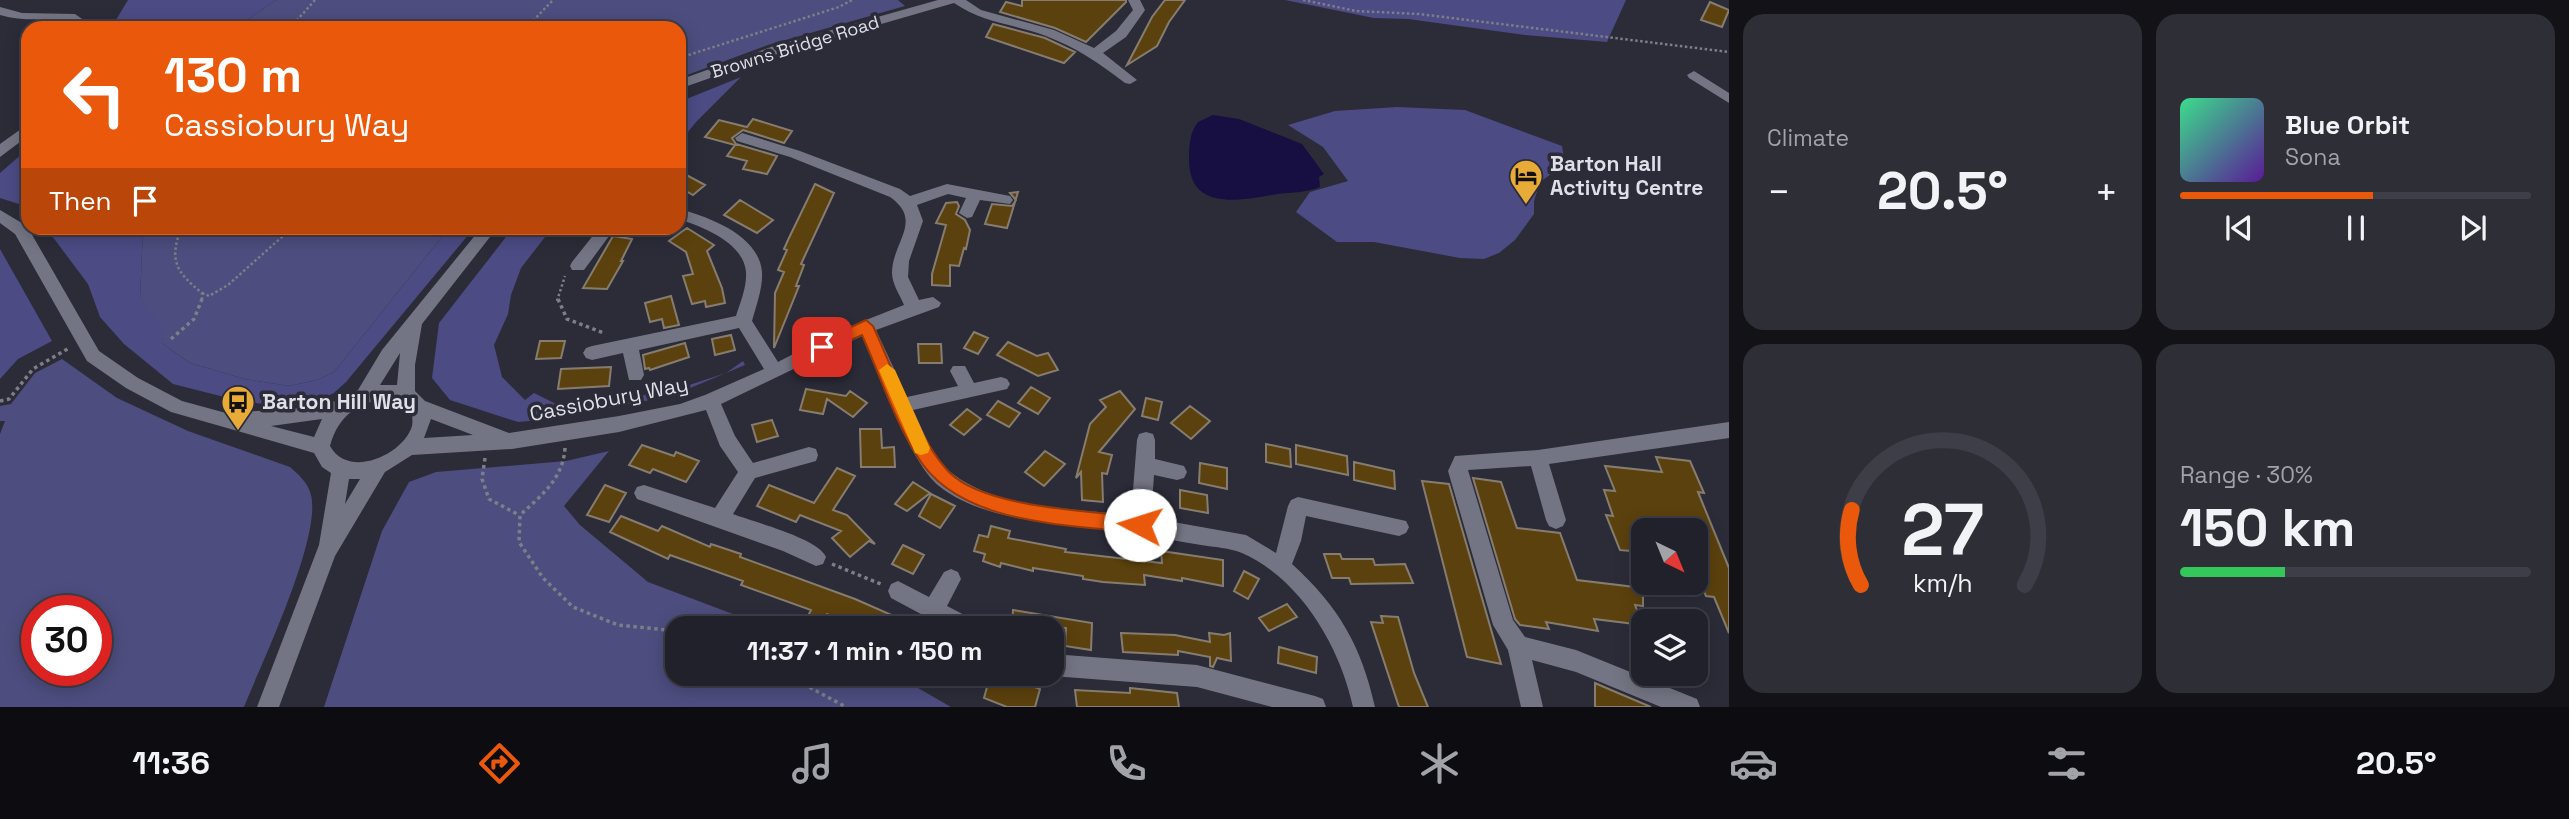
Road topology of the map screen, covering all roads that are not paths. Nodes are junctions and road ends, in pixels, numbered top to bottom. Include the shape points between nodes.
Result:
1 (952, 0) edge
2 (958, 0) edge
3 (1134, 0) edge
4 (0, 11) edge
5 (79, 21) edge
6 (1096, 53) junction
7 (1694, 75) dead end
8 (1130, 80) dead end
9 (686, 82) edge
10 (1729, 99) edge
11 (21, 134) edge
12 (743, 138) dead end
13 (0, 152) edge
14 (795, 154) junction
15 (784, 168) dead end
16 (975, 194) junction
17 (1004, 200) dead end
18 (908, 202) junction
19 (967, 213) dead end
20 (0, 215) edge
21 (686, 217) edge
22 (21, 230) edge
23 (24, 235) edge
24 (483, 235) edge
25 (602, 235) edge
26 (578, 266) road end
27 (933, 303) dead end
28 (914, 308) junction
29 (415, 320) junction
30 (743, 321) junction
31 (866, 326) junction
32 (630, 345) junction
33 (592, 354) dead end
34 (960, 371) dead end
35 (775, 372) junction
36 (635, 375) dead end
37 (1002, 384) dead end
38 (969, 391) junction
39 (365, 394) junction
40 (413, 400) junction
41 (711, 401) junction
42 (904, 405) junction
43 (340, 408) junction
44 (230, 421) junction
45 (1729, 430) edge
46 (1146, 440) dead end
47 (512, 441) junction
48 (320, 447) junction
49 (410, 447) junction
50 (809, 455) dead end
51 (1538, 458) junction
52 (1144, 465) junction
53 (377, 468) junction
54 (341, 469) junction
55 (749, 472) junction
56 (1177, 472) dead end
57 (643, 493) dead end
58 (719, 518) junction
59 (1556, 520) dead end
60 (1140, 525) junction
61 (1399, 527) dead end
62 (326, 552) junction
63 (816, 557) road end
64 (1281, 567) junction
65 (951, 579) dead end
66 (898, 591) road end
67 (933, 610) junction
68 (945, 616) edge
69 (1518, 646) junction
70 (1064, 666) edge
71 (268, 707) edge
72 (1315, 707) edge
73 (1364, 707) edge
74 (1532, 707) edge
75 (1689, 707) edge

1 - 9 street, Browns Bridge Road via 776,50
2 - 6 street via 977,13 1049,33
3 - 6 street via 1139,10 1132,23
4 - 5 street via 22,18
6 - 8 street
7 - 10 street
11 - 13 street
12 - 14 street
14 - 15 street
14 - 18 street
16 - 17 street
16 - 18 street via 947,189
16 - 19 street
18 - 28 street via 915,221 900,277
20 - 22 street
21 - 30 street via 732,238 750,257 754,272
23 - 44 street via 93,356 177,407
24 - 29 street
25 - 26 street
27 - 28 street, Cassiobury Way
28 - 31 street, Cassiobury Way
29 - 39 street
29 - 40 street via 406,365
30 - 32 street
30 - 35 street
31 - 35 street, Cassiobury Way
31 - 42 street
32 - 33 street
32 - 36 street
34 - 38 street
35 - 41 street, Cassiobury Way
37 - 38 street
38 - 42 street
39 - 40 street via 390,390
39 - 43 street
40 - 47 street, Cassiobury Way via 459,423
40 - 49 street via 422,425
41 - 47 street, Cassiobury Way via 619,424
41 - 55 street via 727,440
42 - 60 street via 923,452 945,479 969,495 1020,511
43 - 44 street
43 - 48 street via 325,424
44 - 48 street
45 - 51 street
46 - 52 street
47 - 49 street, Cassiobury Way
48 - 54 street via 330,464
49 - 53 street
50 - 55 street
51 - 59 street
51 - 69 street via 1462,462 1458,471 1504,625
52 - 56 street
52 - 60 street
53 - 54 street
53 - 62 street
54 - 62 street
55 - 58 street
57 - 58 street
58 - 63 street
60 - 64 street via 1245,544
61 - 64 street via 1298,506
62 - 71 street
64 - 73 street via 1312,596 1339,633
65 - 67 street
66 - 67 street
67 - 68 street
69 - 74 street
69 - 75 street via 1576,661
70 - 72 street via 1197,676

